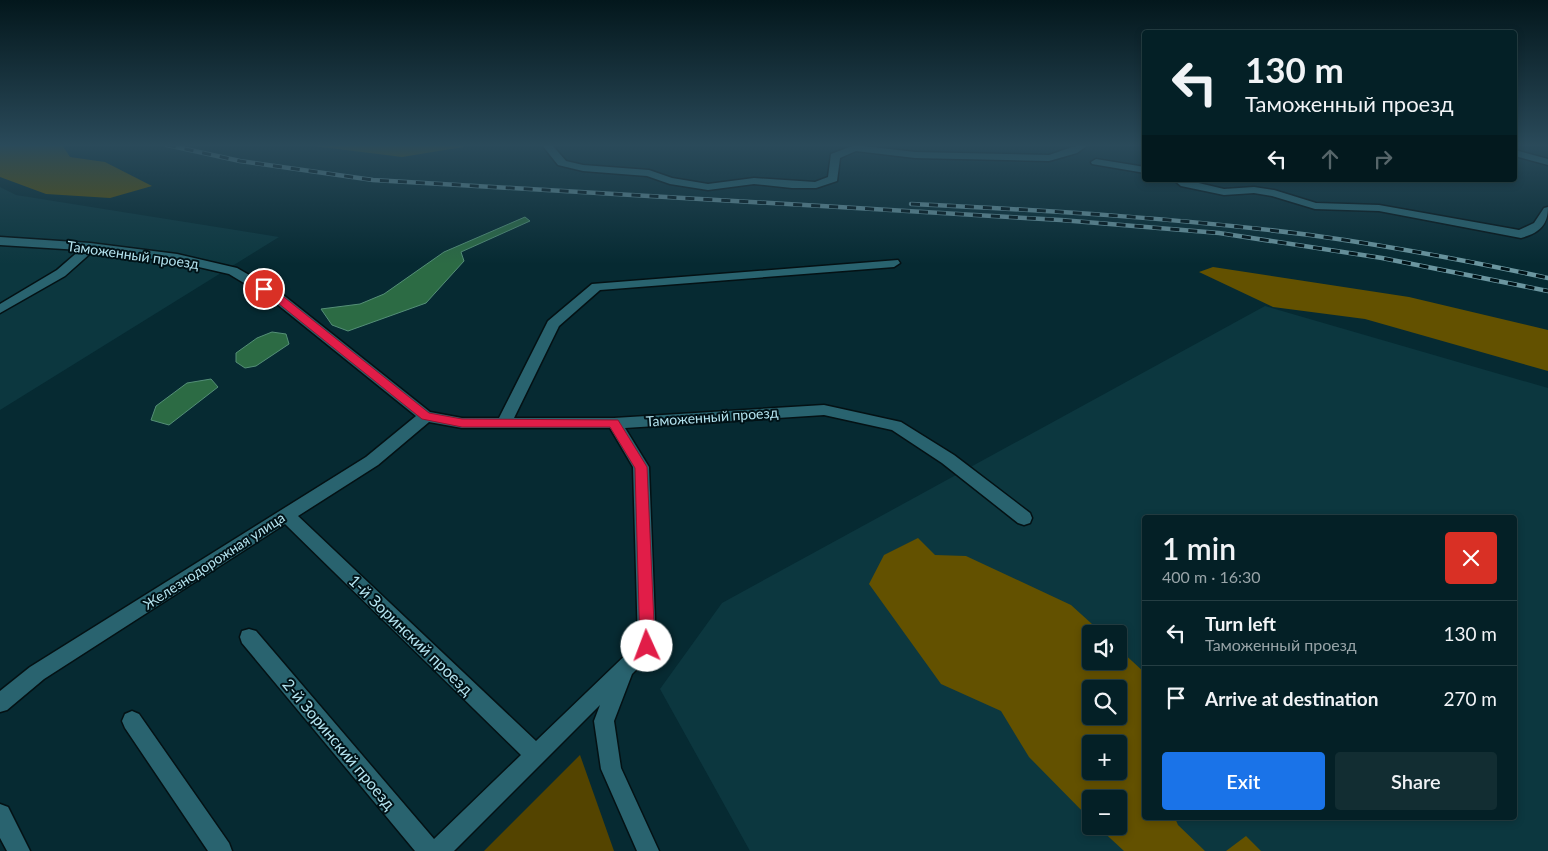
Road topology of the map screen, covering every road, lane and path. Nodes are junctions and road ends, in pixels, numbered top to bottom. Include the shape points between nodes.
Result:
1 (690, 185) edge
2 (727, 185) edge
3 (790, 185) edge
4 (817, 185) edge
5 (1188, 185) edge
6 (1548, 210) edge
7 (0, 241) edge
8 (90, 247) junction
9 (894, 262) dead end
10 (0, 309) edge
11 (426, 416) junction
12 (614, 423) junction
13 (503, 424) junction
14 (286, 515) junction
15 (1024, 518) dead end
16 (249, 637) dead end
17 (624, 669) junction
18 (0, 703) edge
19 (132, 721) dead end
20 (536, 755) junction
21 (0, 815) edge
22 (19, 851) edge
23 (221, 851) edge
24 (430, 851) edge
25 (438, 851) edge
26 (648, 851) edge

1 - 2 street via 708,188
3 - 4 street
5 - 6 street via 1224,192 1264,192 1315,206 1379,208 1521,234 1538,225
7 - 8 street, Таможенный проезд
8 - 10 street via 61,273
8 - 11 street, Таможенный проезд via 177,258 233,271 277,296
9 - 13 street via 596,287 553,324
11 - 13 street, Таможенный проезд via 462,423
11 - 14 street, Железнодорожная улица via 372,461
12 - 13 street, Таможенный проезд
12 - 15 street, Таможенный проезд via 824,410 896,426 948,459
12 - 17 street via 641,467 647,646
14 - 18 street, Железнодорожная улица via 37,673
14 - 20 street, 1-й Зоринский проезд
16 - 24 street, 2-й Зоринский проезд
17 - 20 street
17 - 26 street via 604,721 611,769
19 - 23 street
20 - 25 street
21 - 22 street

